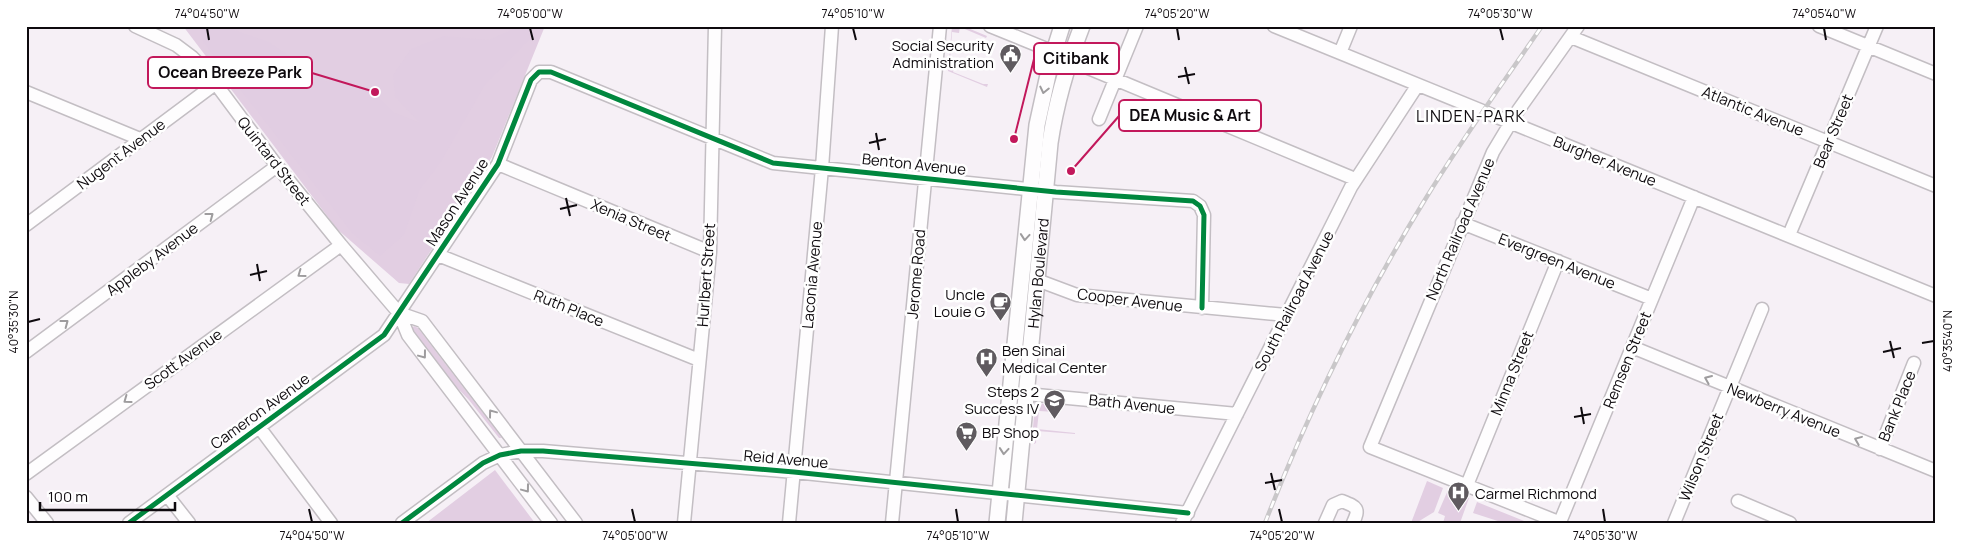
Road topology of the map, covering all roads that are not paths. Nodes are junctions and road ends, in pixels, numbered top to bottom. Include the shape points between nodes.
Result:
1 (135, 26) edge
2 (716, 26) edge
3 (832, 26) edge
4 (940, 26) edge
5 (990, 26) edge
6 (1062, 26) edge
7 (1082, 26) edge
8 (1137, 26) edge
9 (1274, 26) edge
10 (1351, 26) edge
11 (1819, 26) edge
12 (1877, 26) edge
13 (1574, 32) edge
14 (1868, 46) junction
15 (1054, 52) junction
16 (1340, 53) junction
17 (1069, 60) junction
18 (539, 72) joint
19 (1936, 74) edge
20 (1115, 78) junction
21 (215, 84) junction
22 (1417, 86) junction
23 (26, 92) edge
24 (1100, 119) dead end
25 (1510, 123) junction
26 (140, 139) junction
27 (713, 139) junction
28 (1829, 142) junction
29 (498, 164) junction
30 (277, 166) junction
31 (822, 168) junction
32 (925, 178) junction
33 (1355, 179) junction
34 (1936, 186) edge
35 (1037, 190) junction
36 (1694, 197) junction
37 (26, 210) edge
38 (39, 215) junction
39 (1462, 223) junction
40 (26, 225) edge
41 (1789, 235) junction
42 (341, 245) junction
43 (710, 252) junction
44 (438, 255) junction
45 (1558, 261) junction
46 (1037, 280) junction
47 (1936, 296) edge
48 (1652, 299) junction
49 (1202, 308) junction
50 (1762, 309) dead end
51 (399, 313) junction
52 (1286, 315) junction
53 (1632, 347) junction
54 (26, 352) edge
55 (699, 360) junction
56 (1914, 363) dead end
57 (1729, 388) junction
58 (1026, 394) junction
59 (1237, 414) junction
60 (259, 427) junction
61 (1880, 449) junction
62 (521, 452) junction
63 (500, 455) junction
64 (690, 463) junction
65 (1936, 471) edge
66 (794, 472) junction
67 (26, 474) edge
68 (896, 482) junction
69 (1467, 485) junction
70 (999, 494) junction
71 (167, 495) junction
72 (1016, 495) junction
73 (26, 496) edge
74 (1738, 501) dead end
75 (1185, 518) edge
76 (47, 523) edge
77 (129, 523) edge
78 (189, 523) edge
79 (331, 523) edge
80 (402, 523) edge
81 (551, 523) edge
82 (576, 523) edge
83 (684, 523) edge
84 (789, 523) edge
85 (892, 523) edge
86 (997, 523) edge
87 (1014, 523) edge
88 (1325, 523) edge
89 (1353, 523) edge
90 (1560, 523) edge
91 (1674, 523) edge
92 (1790, 523) edge

1 - 21 street, Quintard Street via 185,52
2 - 27 street, Hurlbert Street
3 - 31 street, Laconia Avenue
4 - 32 street, Jerome Road
5 - 15 street
6 - 15 main road, Hylan Boulevard
7 - 17 main road, Hylan Boulevard
8 - 20 street
9 - 16 street, Burgher Avenue
10 - 16 street
11 - 14 street
12 - 14 street, Bear Street
13 - 25 street, North Railroad Avenue
13 - 28 street, Atlantic Avenue
14 - 19 street
14 - 28 street, Bear Street
15 -> 35 main road, Hylan Boulevard via 1037,125
16 - 22 street, Burgher Avenue
17 - 20 street
17 - 35 main road, Hylan Boulevard
18 - 27 street, Benton Avenue via 551,72
18 - 29 street, Mason Avenue via 531,80
20 - 24 street
20 - 33 street
21 - 26 street, Nugent Avenue
21 - 30 street, Quintard Street
22 - 25 street, Burgher Avenue
22 - 33 street, South Railroad Avenue
23 - 26 street
25 - 36 street, Burgher Avenue
25 - 39 street, North Railroad Avenue via 1487,164
26 - 38 street, Nugent Avenue
27 - 31 street, Benton Avenue via 773,162
27 - 43 street, Hurlbert Street
28 - 34 street, Atlantic Avenue
28 - 41 street, Bear Street
29 - 43 street, Xenia Street
29 - 44 street, Mason Avenue
30 - 42 street, Quintard Street
54 -> 30 street, Appleby Avenue
31 - 32 street, Benton Avenue
31 - 66 street, Laconia Avenue
32 - 35 street, Benton Avenue
32 - 68 street, Jerome Road
33 - 52 street, South Railroad Avenue
35 - 46 main road, Hylan Boulevard
35 - 49 street, Benton Avenue via 1197,203 1204,215
35 -> 70 main road, Hylan Boulevard
36 - 41 street, Burgher Avenue
36 - 48 street, Remsen Street
37 - 38 street
38 - 40 street, Nugent Avenue
39 - 45 street, Evergreen Avenue
39 - 69 street, North Railroad Avenue via 1370,447
41 - 47 street, Burgher Avenue
42 - 51 street, Quintard Street
42 -> 67 street, Scott Avenue
43 - 55 street, Hurlbert Street
44 - 51 street, Mason Avenue
44 - 55 street, Ruth Place
45 - 48 street, Evergreen Avenue
45 - 69 street, Minna Street
46 - 49 street, Cooper Avenue via 1077,295
46 - 58 main road, Hylan Boulevard
48 - 53 street, Remsen Street
49 - 52 street, Cooper Avenue
50 - 57 street, Wilson Street
51 - 60 street, Cameron Avenue via 384,335
62 -> 51 street, Quintard Street via 422,321
51 -> 63 street, Quintard Street via 408,335
52 - 59 street, South Railroad Avenue
57 -> 53 street, Newberry Avenue
53 - 90 street, Remsen Street
55 - 64 street, Hurlbert Street
56 - 61 street, Bank Place
61 -> 57 street, Newberry Avenue
57 - 91 street, Wilson Street
58 - 59 street, Bath Avenue
58 - 72 main road, Hylan Boulevard
59 - 75 street, South Railroad Avenue
60 - 71 street, Cameron Avenue
60 - 79 street
61 - 65 street, Newberry Avenue
62 - 63 street, Reid Avenue
62 - 64 street, Reid Avenue via 543,450
62 - 82 street, Quintard Street
63 - 80 street, Reid Avenue via 483,463
63 -> 81 street, Quintard Street
64 - 66 street, Reid Avenue
64 - 83 street, Hurlbert Street
66 - 68 street, Reid Avenue
66 - 84 street, Laconia Avenue
68 - 70 street, Reid Avenue
68 - 85 street, Jerome Road
69 - 90 street
70 - 72 street, Reid Avenue
70 - 86 main road, Hylan Boulevard
71 - 77 street, Cameron Avenue
71 - 78 street
72 - 75 street, Reid Avenue
72 - 87 main road, Hylan Boulevard
73 - 76 street
74 - 92 street
88 - 89 street via 1333,505 1342,501 1356,509

